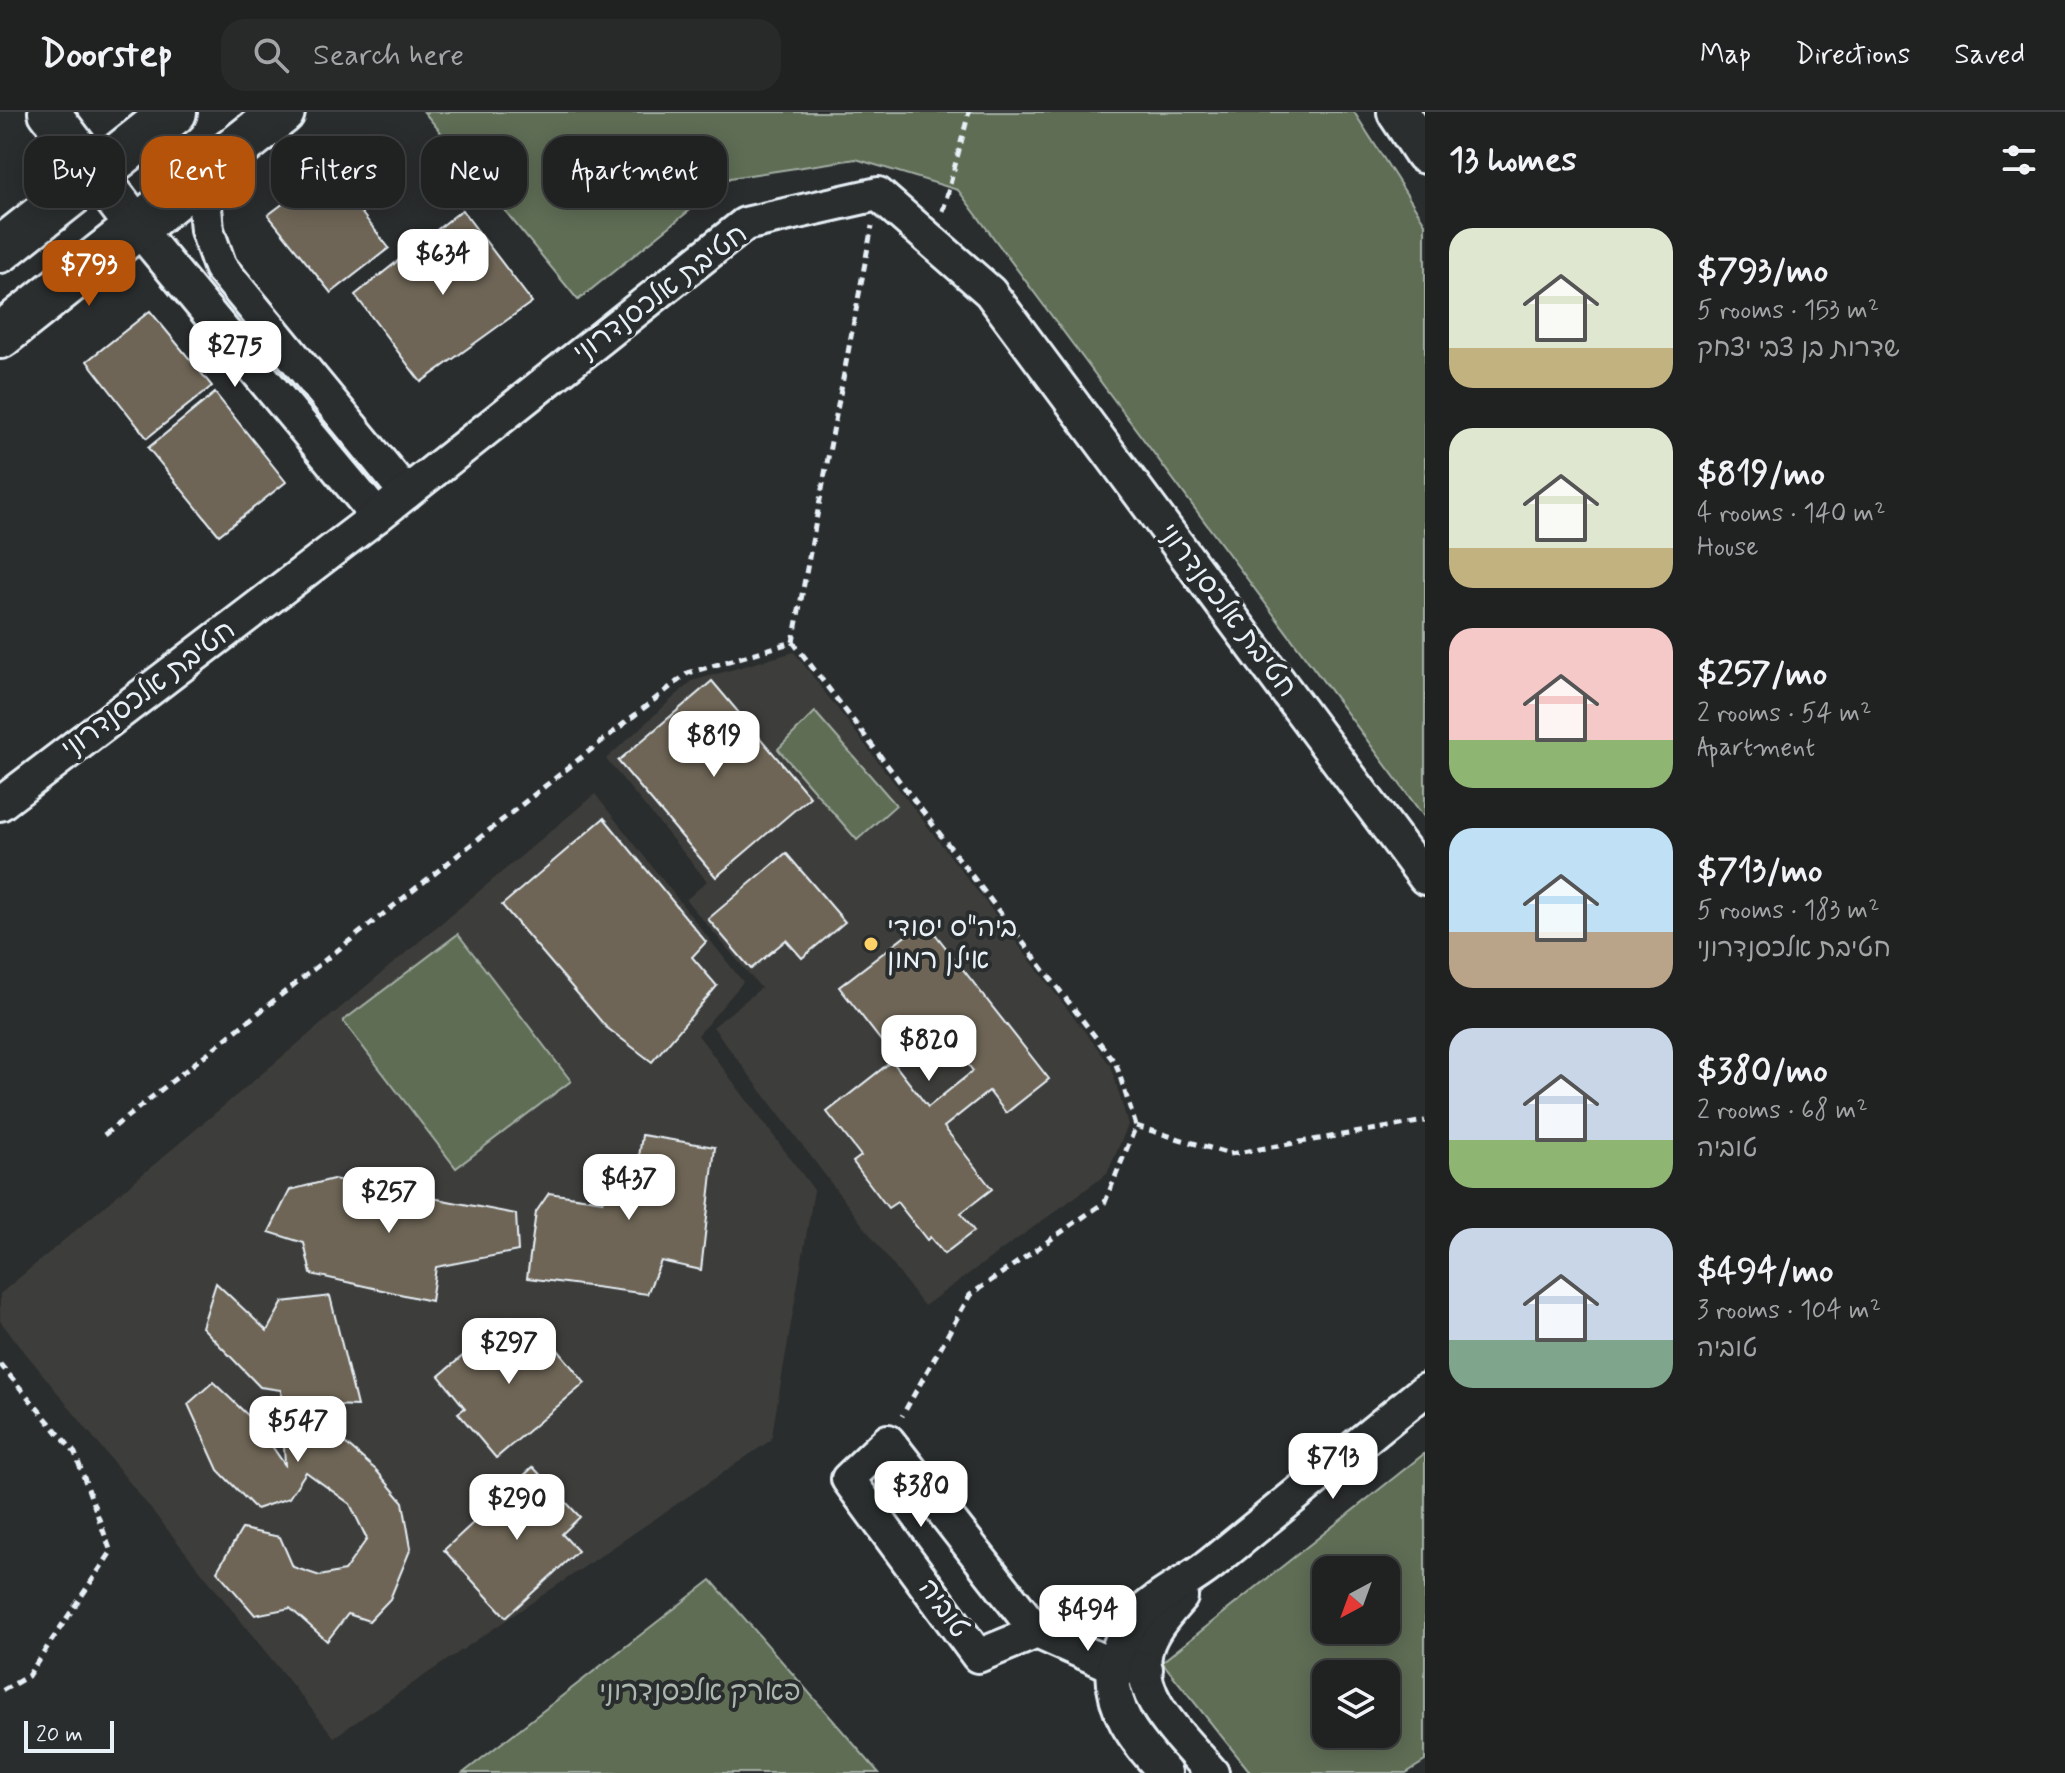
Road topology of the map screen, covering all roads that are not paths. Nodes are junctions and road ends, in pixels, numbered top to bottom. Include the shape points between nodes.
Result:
1 (49, 112) edge
2 (174, 112) edge
3 (282, 112) edge
4 (1398, 112) edge
5 (68, 136) edge
6 (252, 136) edge
7 (125, 150) edge
8 (1425, 153) edge
9 (52, 208) edge
10 (123, 208) edge
11 (159, 208) edge
12 (205, 208) edge
13 (136, 226) junction
14 (0, 250) edge
15 (0, 336) edge
16 (406, 493) junction
17 (377, 516) junction
18 (0, 804) edge
19 (1425, 878) edge
20 (1425, 1390) edge
21 (1207, 1568) junction
22 (1037, 1632) junction
23 (1114, 1666) junction
24 (1146, 1669) junction
25 (1165, 1773) edge
26 (1212, 1773) edge

1 - 5 street
2 - 7 main road
3 - 6 main road
4 - 8 street
9 - 14 main road
10 - 13 street
11 - 13 main road
12 - 16 street via 220,267
13 - 15 main road
13 - 17 street
16 - 17 street, חטיבת אלכסנדרוני
16 - 19 street, חטיבת אלכסנדרוני via 745,224 878,194 990,292
17 - 18 street, חטיבת אלכסנדרוני
20 - 21 street
21 - 23 street via 1134,1620
21 - 24 street via 1153,1634 1145,1651
22 - 22 street, טוביה via 978,1656 848,1479 888,1441
22 - 23 street
23 - 24 street
23 - 25 street via 1114,1695 1123,1720
24 - 26 street via 1151,1697

